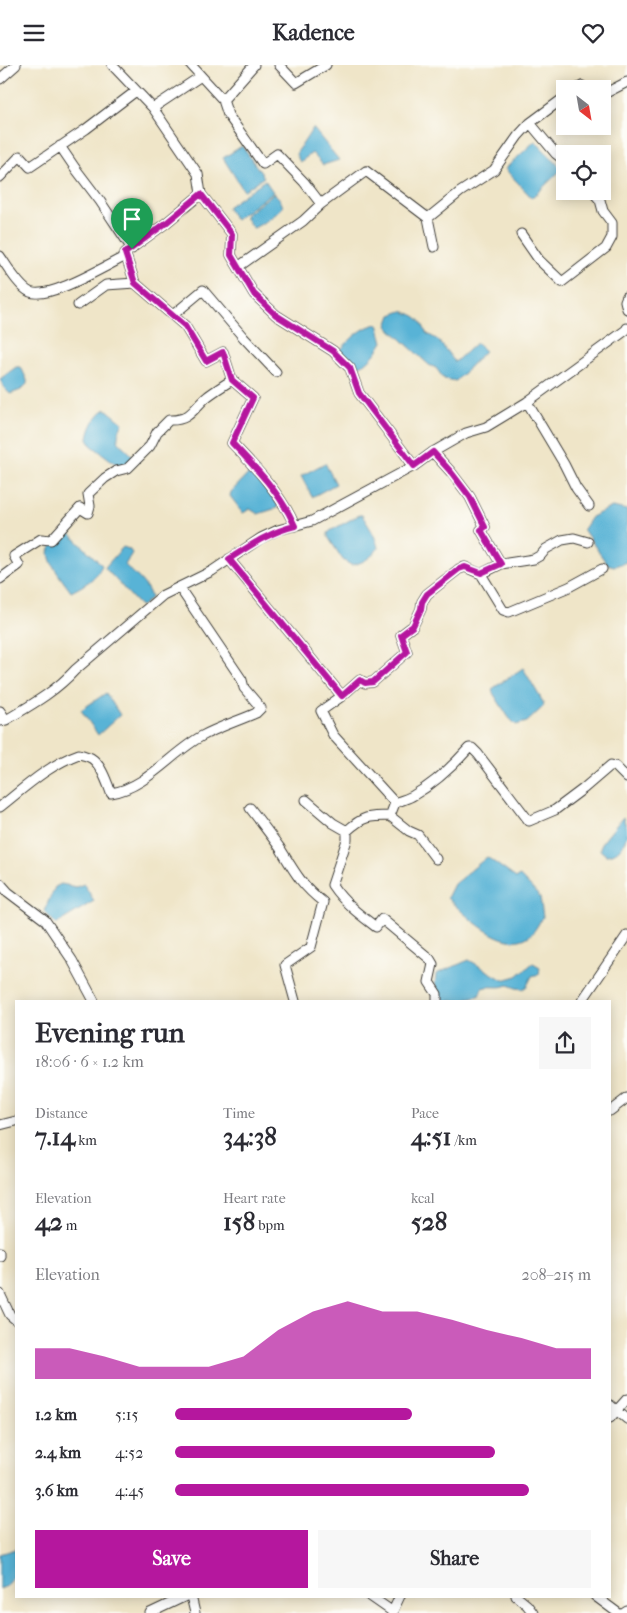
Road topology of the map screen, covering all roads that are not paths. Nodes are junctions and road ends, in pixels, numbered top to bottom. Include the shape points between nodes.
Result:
1 (16, 65) edge
2 (112, 65) edge
3 (191, 65) edge
4 (254, 65) edge
5 (278, 65) edge
6 (326, 65) edge
7 (202, 76) junction
8 (0, 79) edge
9 (627, 82) edge
10 (611, 90) edge
11 (136, 91) junction
12 (223, 99) junction
13 (556, 104) edge
14 (153, 108) junction
15 (530, 123) junction
16 (60, 146) junction
17 (556, 154) edge
18 (0, 177) edge
19 (201, 194) junction
20 (600, 200) edge
21 (321, 204) junction
22 (428, 218) junction
23 (521, 234) dead end
24 (434, 247) dead end
25 (129, 252) junction
26 (0, 256) edge
27 (238, 267) junction
28 (135, 283) junction
29 (627, 296) edge
30 (78, 305) dead end
31 (627, 309) edge
32 (173, 315) junction
33 (627, 328) edge
34 (276, 372) dead end
35 (232, 380) junction
36 (527, 402) junction
37 (433, 452) junction
38 (414, 466) junction
39 (589, 507) dead end
40 (295, 526) junction
41 (588, 542) dead end
42 (229, 559) junction
43 (501, 564) junction
44 (602, 569) dead end
45 (481, 573) junction
46 (0, 579) edge
47 (179, 587) junction
48 (342, 696) junction
49 (0, 711) edge
50 (3, 721) edge
51 (627, 778) edge
52 (306, 800) dead end
53 (395, 803) junction
54 (0, 807) edge
55 (250, 807) dead end
56 (390, 816) junction
57 (348, 831) junction
58 (436, 859) dead end
59 (0, 883) edge
60 (627, 935) edge
61 (93, 1000) edge
62 (295, 1000) edge
63 (437, 1000) edge
64 (583, 1000) edge
65 (627, 1098) edge
66 (611, 1110) edge
67 (15, 1121) edge
68 (0, 1125) edge
69 (0, 1293) edge
70 (15, 1319) edge
71 (627, 1399) edge
72 (612, 1412) edge
73 (627, 1419) edge
74 (182, 1598) edge
75 (191, 1598) edge
76 (373, 1598) edge
77 (399, 1598) edge
78 (518, 1598) edge
79 (598, 1598) edge
80 (393, 1612) edge
81 (150, 1613) edge
82 (195, 1613) edge
83 (533, 1613) edge
84 (618, 1613) edge

1 - 8 street
2 - 11 street
3 - 7 street
4 - 12 street
5 - 6 street via 296,83
7 - 12 street
7 - 14 street
9 - 10 street
11 - 14 street
11 - 16 street
12 - 21 street via 228,115 263,164 277,154
13 - 15 street
14 - 19 street via 198,174
15 - 17 street
15 - 22 street via 494,170
16 - 18 street via 30,167 20,156
16 - 25 street via 100,201
19 - 25 street
19 - 27 street via 232,234 231,255
20 - 23 street via 612,223 612,237 606,248 562,283 539,260
21 - 22 street via 366,171
21 - 27 street via 303,221
22 - 24 street
25 - 26 street via 70,285 34,292 20,283
25 - 28 street
27 - 38 street via 254,294 276,315 333,351 350,368 359,393
28 - 30 street via 106,285
28 - 32 street
29 - 31 street
32 - 34 street via 203,290
32 - 35 street via 185,326 206,361 223,352
33 - 36 street
35 - 40 street via 253,398 232,443 277,494
35 - 46 street via 207,397 190,415 169,420 128,468 116,471 88,494 88,513 80,508 51,540 40,539 14,556 19,565
36 - 37 street via 486,427 466,433
36 - 39 street
37 - 38 street
37 - 43 street via 470,497 485,527 481,530
38 - 40 street via 312,521
40 - 42 street via 278,530
41 - 43 street via 574,538 562,540 534,559
42 - 47 street
42 - 48 street
43 - 45 street
44 - 45 street via 569,587 508,612 503,610
45 - 48 street via 465,567 459,569 427,594 413,626 401,635 407,652 373,682 360,680
47 - 50 street via 163,595 61,685
47 - 54 street via 260,708 256,713 203,735 159,768 121,790 110,793 96,764 79,754 38,777
48 - 53 street via 321,711 333,735
49 - 50 street
51 - 53 street via 611,765 555,810 529,821 470,747 433,782 415,795
52 - 57 street
53 - 56 street
55 - 62 street via 297,877 323,902 311,947 285,965
56 - 57 street via 370,816 359,820
56 - 58 street via 418,835
57 - 63 street via 332,885 365,919 376,927 382,919 430,959 433,964 429,982
59 - 61 street via 45,920
60 - 64 street
65 - 66 street
67 - 68 street
69 - 70 street
71 - 72 street
72 - 73 street
74 - 81 street
75 - 82 street
76 - 80 street
77 - 80 street
78 - 83 street
79 - 84 street

